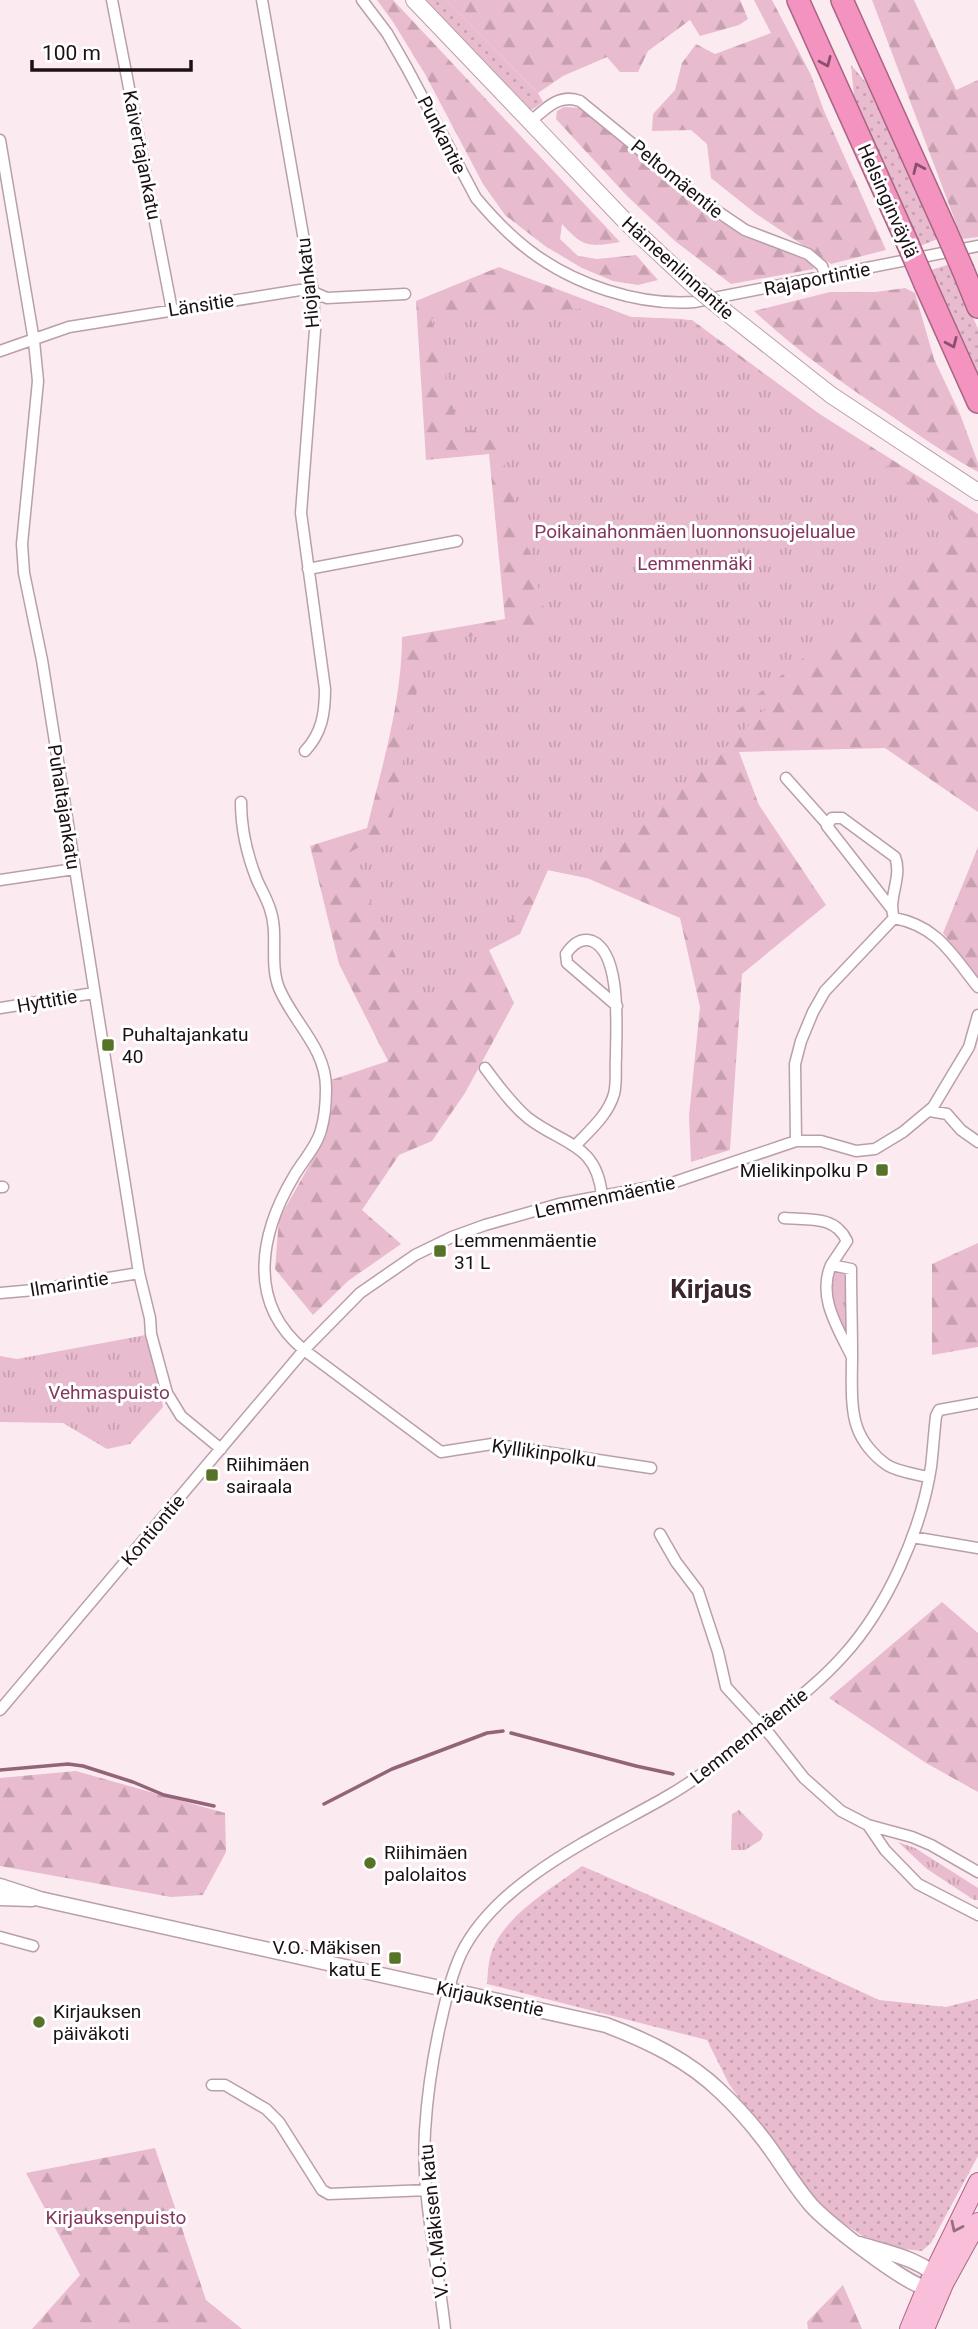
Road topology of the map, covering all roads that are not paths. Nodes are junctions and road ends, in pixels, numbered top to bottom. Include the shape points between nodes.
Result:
1 (111, 0) edge
2 (262, 0) edge
3 (362, 0) edge
4 (414, 0) edge
5 (798, 0) edge
6 (842, 0) edge
7 (530, 122) junction
8 (0, 140) edge
9 (978, 246) edge
10 (538, 257) joint
11 (826, 277) junction
12 (313, 292) junction
13 (405, 294) dead end
14 (978, 307) edge
15 (172, 310) junction
16 (34, 341) junction
17 (0, 351) edge
18 (978, 402) edge
19 (978, 492) edge
20 (457, 541) dead end
21 (308, 569) junction
22 (305, 751) dead end
23 (786, 778) dead end
24 (241, 802) dead end
25 (827, 824) junction
26 (74, 869) junction
27 (0, 880) edge
28 (892, 913) junction
29 (978, 987) edge
30 (94, 993) junction
31 (617, 1006) junction
32 (0, 1008) edge
33 (978, 1015) edge
34 (973, 1044) edge
35 (485, 1068) dead end
36 (930, 1111) junction
37 (796, 1141) junction
38 (978, 1142) edge
39 (576, 1145) junction
40 (602, 1196) junction
41 (783, 1217) dead end
42 (831, 1265) junction
43 (139, 1273) junction
44 (0, 1293) edge
45 (304, 1350) junction
46 (852, 1357) junction
47 (978, 1403) edge
48 (221, 1449) junction
49 (651, 1468) dead end
50 (928, 1477) junction
51 (660, 1534) dead end
52 (912, 1537) junction
53 (978, 1548) edge
54 (0, 1710) edge
55 (762, 1727) junction
56 (868, 1825) junction
57 (978, 1872) edge
58 (0, 1886) edge
59 (0, 1898) edge
60 (40, 1899) junction
61 (978, 1915) edge
62 (0, 1937) edge
63 (33, 1946) dead end
64 (448, 1990) junction
65 (212, 2085) dead end
66 (978, 2182) edge
67 (428, 2190) junction
68 (978, 2222) edge
69 (935, 2282) junction
70 (445, 2329) edge
71 (909, 2329) edge
72 (925, 2329) edge

1 - 15 street, Kaivertajankatu
2 - 12 street, Hiojankatu
3 - 10 street, Punkantie via 387,33 476,198
4 - 7 main road, Hämeenlinnantie
5 -> 18 highway, Helsinginväylä, bridge
14 -> 6 highway, bridge
7 - 11 street, Peltomäentie via 558,100 580,101 705,203 745,230 808,254
7 - 19 main road, Hämeenlinnantie, bridge via 694,286 831,395
8 - 16 street, Puhaltajankatu
9 - 11 street, Rajaportintie
10 - 11 street, Rajaportintie via 598,287 674,304
12 - 13 street, Länsitie via 327,298
12 - 15 street, Länsitie via 300,290
12 - 21 street, Hiojankatu via 315,330 301,498
15 - 16 street, Länsitie via 69,327
16 - 17 street, Länsitie
16 - 26 street, Puhaltajankatu via 38,381 24,513 24,573
20 - 21 street
21 - 22 street, Hiojankatu via 326,709 322,725
23 - 25 street
24 - 45 street, Kyllikinpolku via 253,867 270,909 277,983 317,1052 326,1085 321,1132 277,1209 265,1250 270,1301 285,1331
25 - 28 street
25 - 28 street via 832,818 842,818 895,857 898,867
26 - 27 street
26 - 30 street, Puhaltajankatu
28 - 29 street via 934,934
28 - 37 street via 825,991 813,1012 795,1064
30 - 32 street, Hyttitie
30 - 43 street, Puhaltajankatu
31 - 31 street via 567,963 566,954 576,942 586,939 598,944 614,977
31 - 39 street via 615,1091 606,1112
33 - 34 street
34 - 36 street
35 - 39 street via 528,1118
36 - 37 street, Lemmenmäentie via 875,1149 856,1151 821,1141
36 - 38 street via 947,1114
37 - 40 street, Lemmenmäentie via 691,1177
39 - 40 street via 588,1156 601,1182
40 - 45 street, Lemmenmäentie via 485,1225 415,1255 360,1293
41 - 42 street via 836,1225 847,1241
42 - 46 street via 826,1275 827,1303
42 - 46 street via 851,1269
43 - 44 street, Ilmarintie
43 - 48 street, Puhaltajankatu via 167,1393 187,1422
45 - 48 street, Kontiontie
45 - 49 street, Kyllikinpolku via 441,1452 492,1444
46 - 50 street via 855,1423 865,1444 890,1467
47 - 50 street, Lemmenmäentie via 939,1410
48 - 54 street, Kontiontie
50 - 52 street, Lemmenmäentie
51 - 55 street via 698,1591 726,1687
52 - 53 street
52 - 55 street, Lemmenmäentie via 863,1632 820,1680
55 - 56 street via 823,1797
55 - 64 street, Lemmenmäentie via 679,1789 571,1849 510,1895 472,1934
56 - 57 street via 931,1845
56 - 61 street via 884,1850 918,1884
58 - 60 street, Kirjauksentie
59 - 60 street, Kirjauksentie
60 - 64 street, Kirjauksentie
62 - 63 street
64 - 67 street, V. O. Mäkisen katu via 432,2064 425,2132
64 - 69 street, Kirjauksentie via 606,2025 670,2053 729,2099 814,2208 886,2266
65 - 67 street via 225,2085 279,2122 329,2194
66 -> 69 main road
67 - 70 street, V. O. Mäkisen katu
68 - 69 main road
69 - 71 main road
69 - 72 main road

